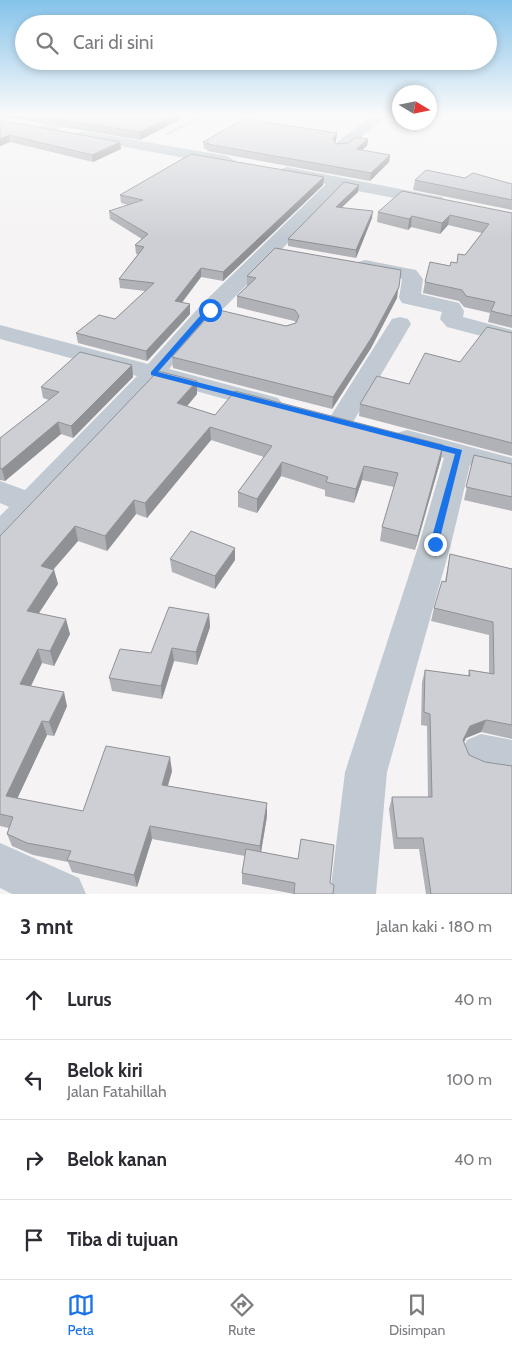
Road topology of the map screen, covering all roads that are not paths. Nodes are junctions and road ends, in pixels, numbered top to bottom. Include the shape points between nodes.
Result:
1 (198, 156) edge
2 (328, 156) edge
3 (238, 163) edge
4 (276, 170) edge
5 (304, 175) junction
6 (340, 181) junction
7 (452, 204) edge
8 (270, 250) junction
9 (297, 255) edge
10 (344, 263) edge
11 (400, 324) dead end
12 (0, 332) edge
13 (512, 337) edge
14 (153, 373) junction
15 (293, 409) edge
16 (460, 452) junction
17 (512, 467) edge
18 (0, 491) edge
19 (29, 504) junction
20 (0, 535) edge
21 (0, 865) edge
22 (63, 894) edge
23 (353, 894) edge

1 - 3 street
2 - 5 street
4 - 5 street
5 - 6 street
6 - 7 street
6 - 8 street
8 - 9 street
8 - 14 street via 219,312
10 - 13 street via 409,274 413,280 410,298 451,308 454,311 451,319 455,322
11 - 16 street via 331,419
12 - 14 street
14 - 15 street
14 - 19 street
16 - 17 street
16 - 23 street via 366,772
18 - 19 street
19 - 20 street
21 - 22 street

